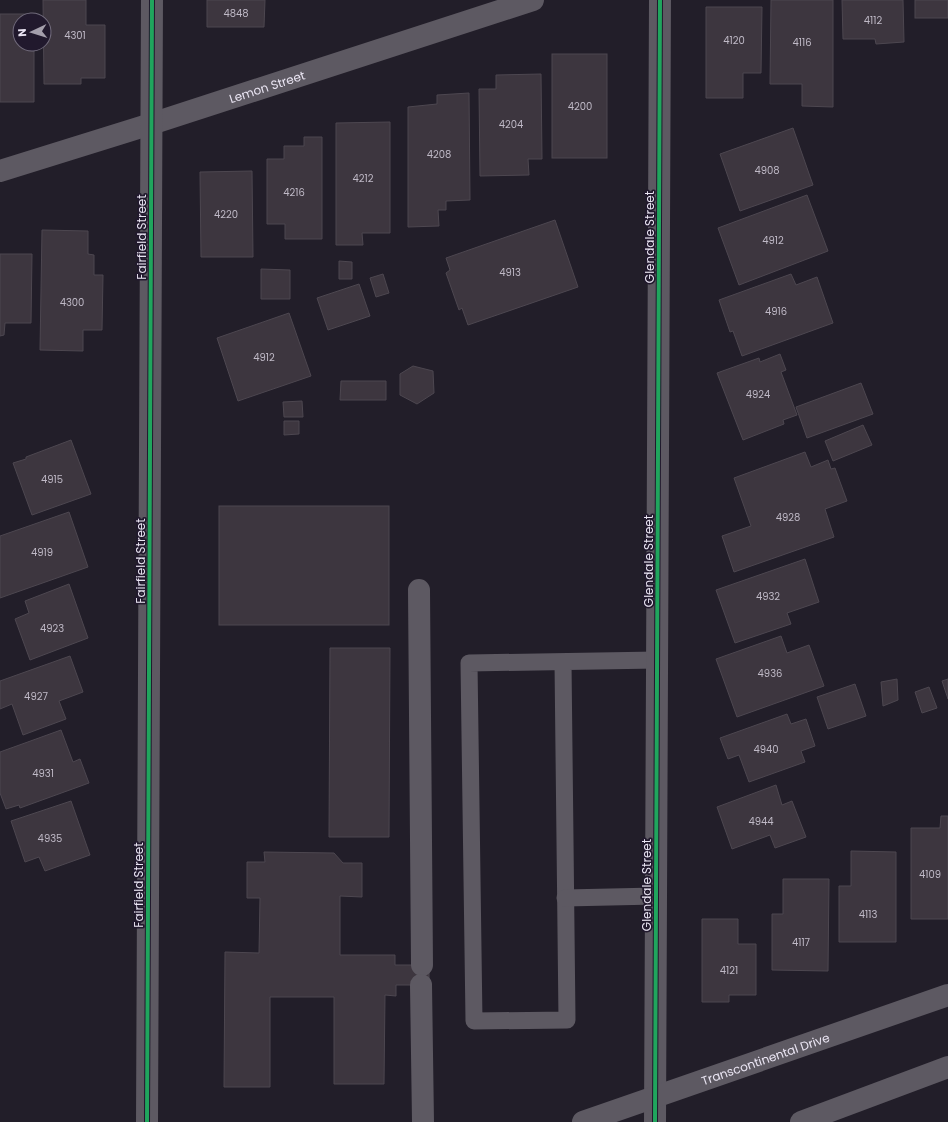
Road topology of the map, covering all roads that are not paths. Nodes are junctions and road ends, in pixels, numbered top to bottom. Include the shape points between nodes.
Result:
1 (152, 0) edge
2 (534, 0) edge
3 (660, 0) edge
4 (151, 124) junction
5 (0, 171) edge
6 (419, 590) dead end
7 (658, 660) junction
8 (563, 662) junction
9 (656, 896) junction
10 (565, 898) junction
11 (948, 995) edge
12 (948, 1067) edge
13 (656, 1096) junction
14 (148, 1122) edge
15 (423, 1122) edge
16 (583, 1122) edge
17 (655, 1122) edge
18 (801, 1122) edge

1 - 4 street, Fairfield Street
2 - 4 street, Lemon Street
3 - 7 street, Glendale Street
4 - 5 street, Lemon Street
4 - 14 street, Fairfield Street
6 - 15 street
7 - 8 lane
7 - 9 street, Glendale Street
8 - 10 lane
8 - 10 lane via 469,663 474,1021 567,1020
9 - 10 lane
9 - 13 street, Glendale Street
11 - 13 street, Transcontinental Drive
12 - 18 street
13 - 16 street, Transcontinental Drive
13 - 17 street, Glendale Street

